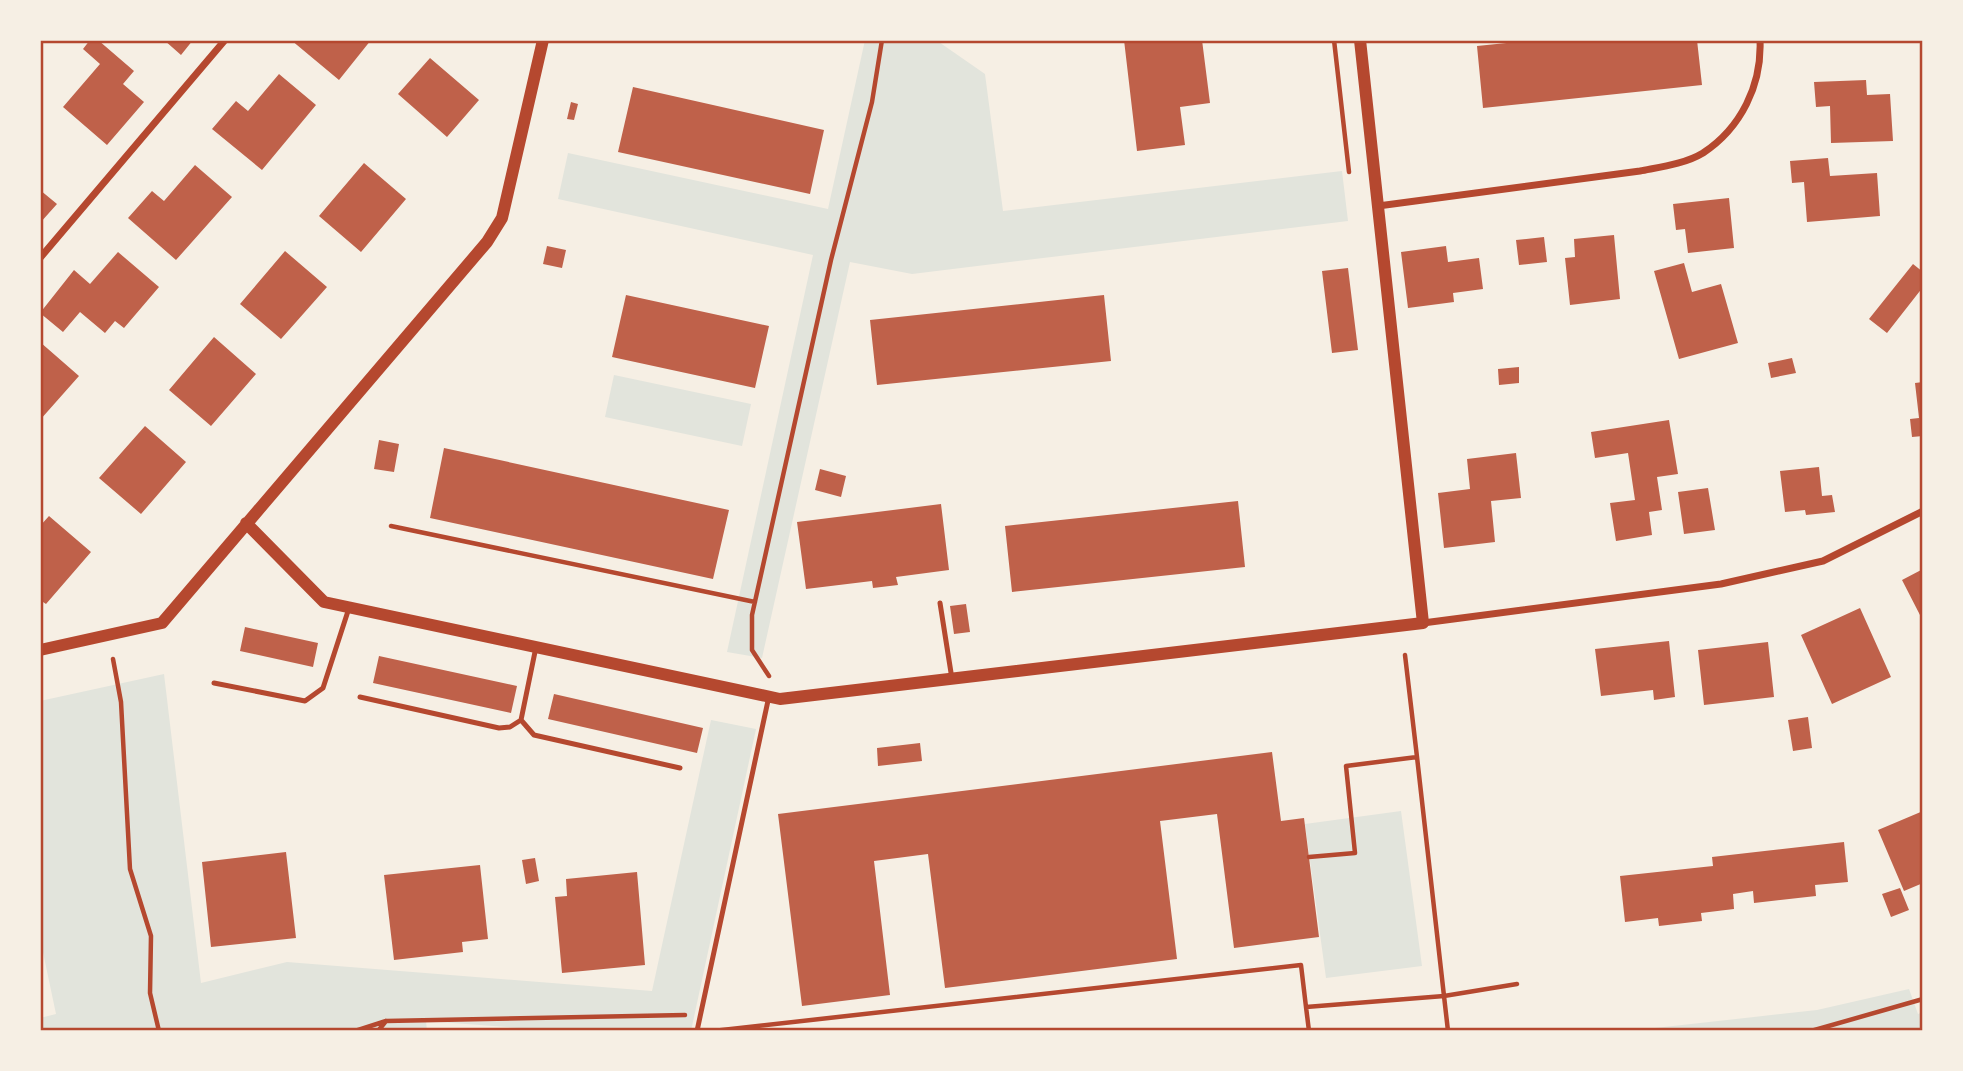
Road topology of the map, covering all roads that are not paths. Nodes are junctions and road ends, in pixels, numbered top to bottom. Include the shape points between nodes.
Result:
1 (225, 40) edge
2 (543, 40) edge
3 (1360, 40) edge
4 (1760, 40) edge
5 (1378, 206) junction
6 (40, 258) edge
7 (1923, 511) edge
8 (246, 523) junction
9 (940, 603) dead end
10 (349, 607) junction
11 (1423, 623) junction
12 (536, 647) junction
13 (40, 650) edge
14 (952, 678) junction
15 (214, 682) dead end
16 (360, 697) dead end
17 (775, 698) junction
18 (522, 720) junction
19 (680, 768) dead end
20 (697, 1031) edge

1 - 6 street
2 - 8 street via 498,226
3 - 5 street
4 - 5 street via 1758,75 1750,99 1738,118 1702,153 1640,171
5 - 11 street
7 - 11 street via 1823,561 1721,584
8 - 10 street via 324,602
8 - 13 street via 162,623
9 - 14 lane
10 - 12 street
10 - 15 lane via 323,688 314,697 305,701
11 - 14 street
12 - 17 street
12 - 18 lane
14 - 17 street
16 - 18 lane via 499,728
17 - 20 lane
18 - 19 lane via 534,735

